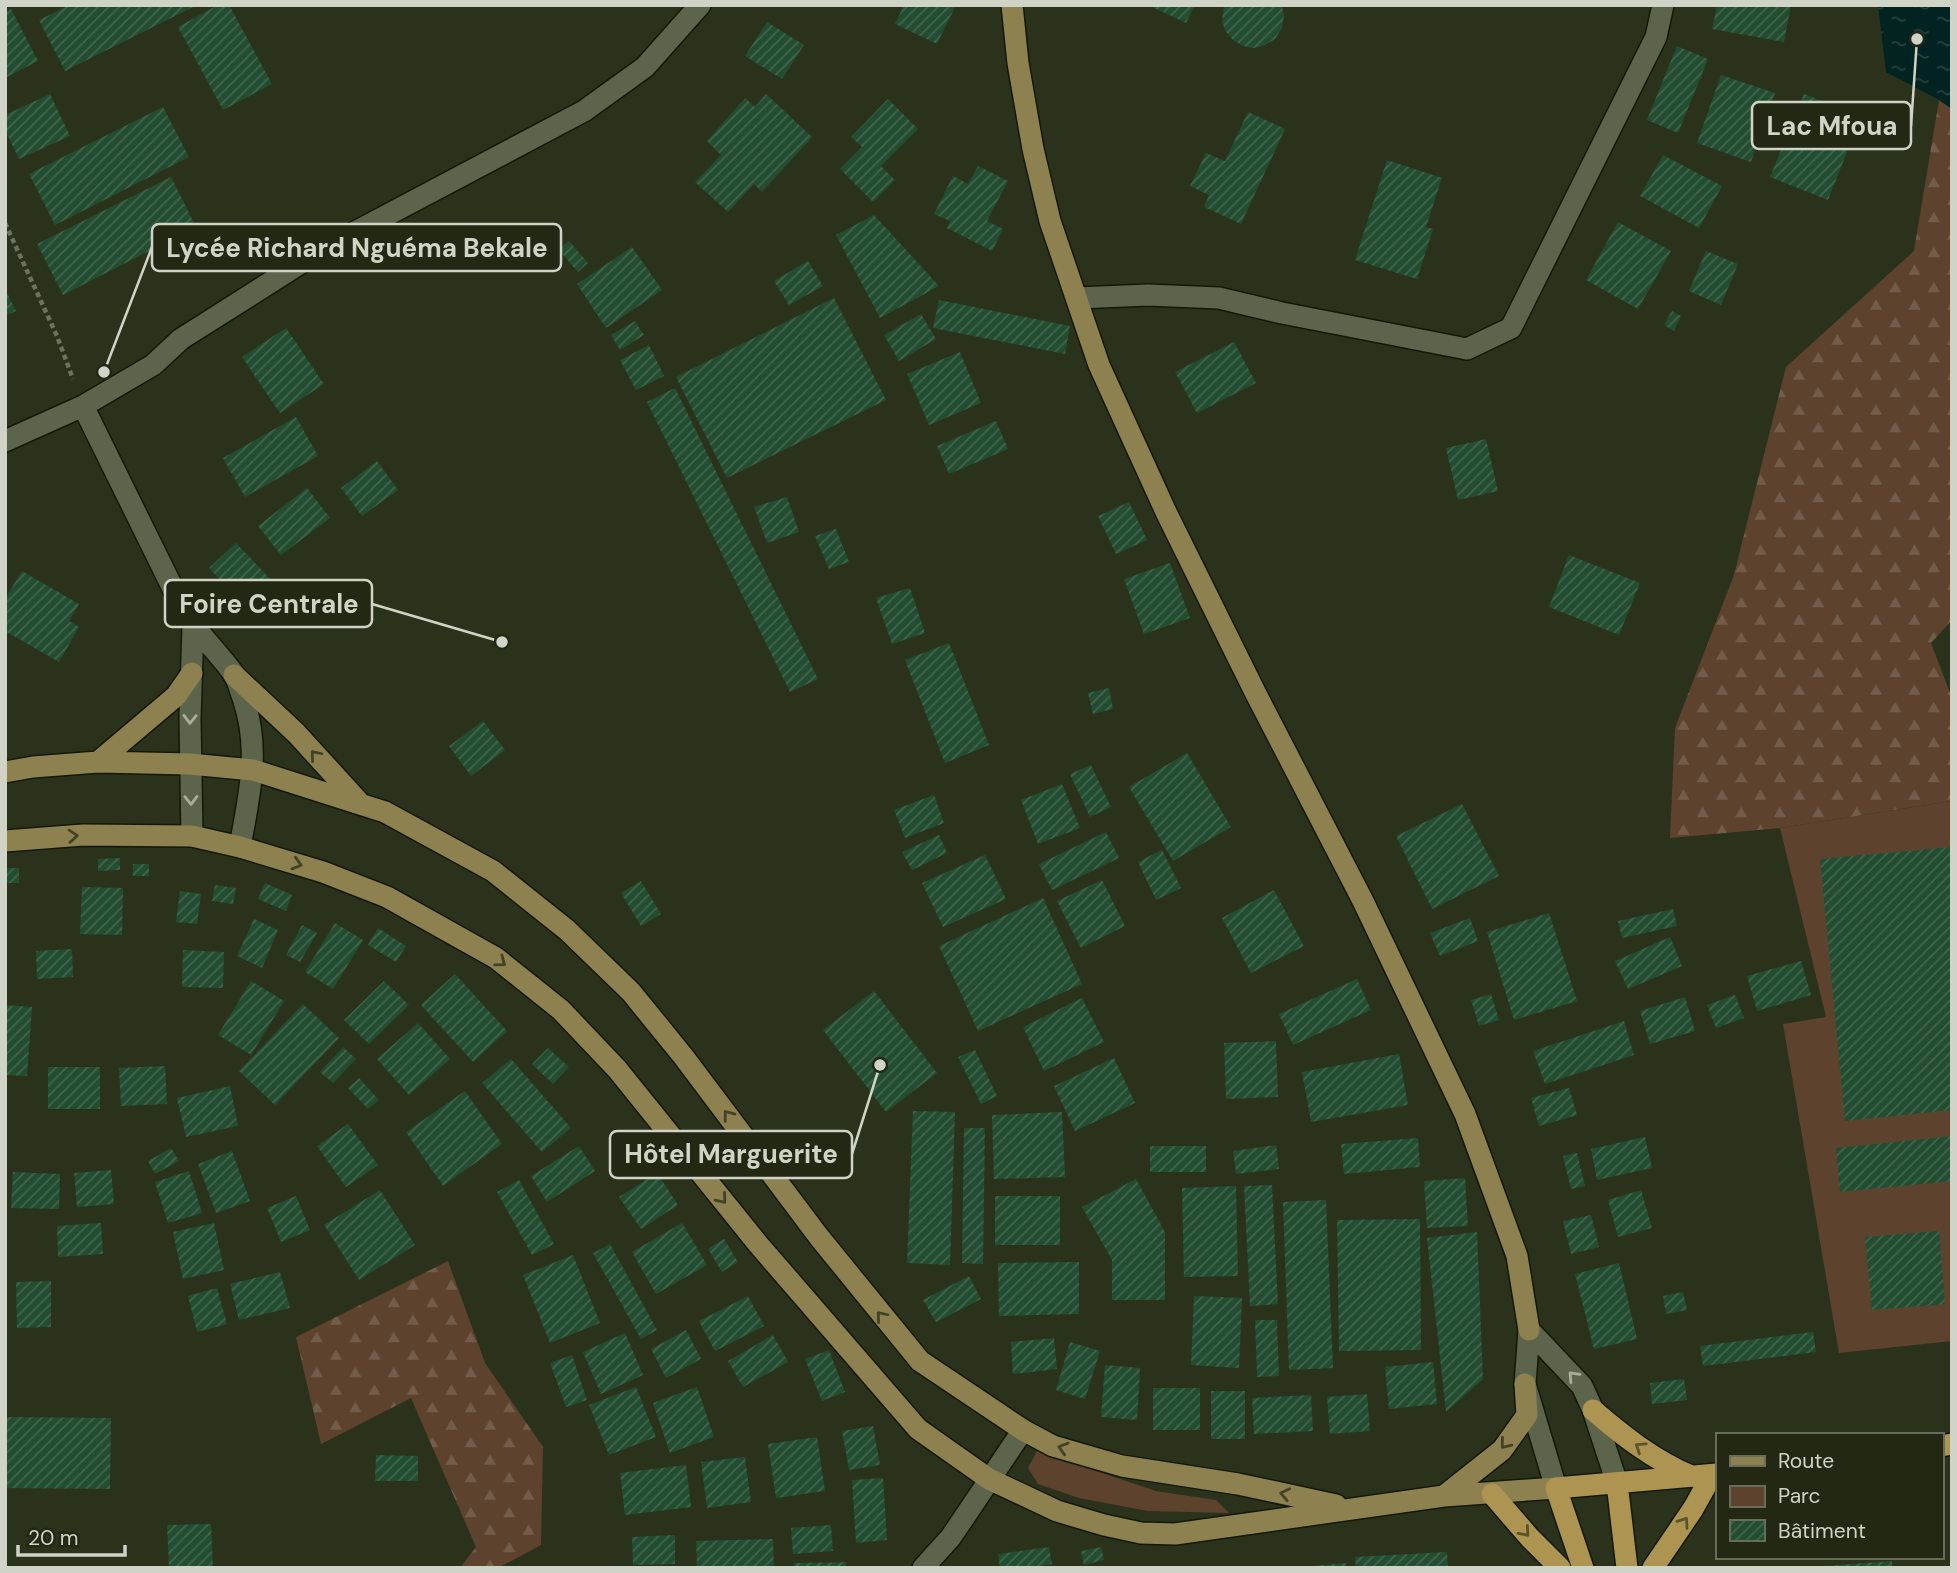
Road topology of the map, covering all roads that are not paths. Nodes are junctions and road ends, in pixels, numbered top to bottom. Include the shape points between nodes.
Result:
1 (700, 5) edge
2 (1012, 5) edge
3 (1663, 5) edge
4 (1076, 298) junction
5 (83, 406) junction
6 (5, 441) edge
7 (193, 626) junction
8 (192, 673) junction
9 (234, 675) junction
10 (98, 762) junction
11 (190, 764) junction
12 (253, 770) junction
13 (5, 772) edge
14 (362, 804) junction
15 (192, 836) junction
16 (5, 841) edge
17 (240, 847) junction
18 (1529, 1330) junction
19 (1525, 1384) junction
20 (1593, 1410) junction
21 (1023, 1430) junction
22 (1707, 1475) edge
23 (989, 1479) junction
24 (1617, 1483) junction
25 (1556, 1488) junction
26 (1492, 1493) junction
27 (1444, 1496) junction
28 (1352, 1509) junction
29 (923, 1568) edge
30 (1560, 1568) edge
31 (1583, 1568) edge
32 (1627, 1568) edge
33 (1653, 1568) edge

1 - 5 street via 645,67 584,111 323,249 181,340 153,365
2 - 4 main road via 1033,149 1050,221
3 - 4 street via 1656,37 1511,328 1467,349 1219,298
4 - 18 main road via 1098,365 1166,512 1465,1114 1517,1256
5 - 6 street
5 - 7 street
7 - 8 street
7 - 9 street
8 - 10 main road via 176,696
8 -> 11 street
9 - 12 street via 254,738
14 -> 9 main road
10 - 11 main road
10 - 13 main road
11 - 12 main road
11 -> 15 street
12 - 14 main road
12 - 17 street
21 -> 14 main road via 919,1361 631,992 567,930 493,871
16 -> 15 main road via 83,835
15 - 17 main road
17 -> 23 main road via 387,897 496,958 561,1010 617,1069 767,1254 918,1429
18 - 19 street
20 -> 18 street via 1582,1386
19 - 25 street
19 -> 27 main road via 1527,1415 1502,1450
22 -> 20 highway via 1669,1466
20 - 24 street
21 - 23 street
28 -> 21 main road via 1238,1484 1122,1466 1053,1446
22 - 24 highway
33 -> 22 highway via 1693,1509
23 - 28 main road via 1058,1511 1141,1532 1175,1534
23 - 29 street via 951,1537
24 - 25 highway
24 - 32 highway
25 - 26 main road
25 - 31 highway
26 - 27 main road
26 -> 30 highway
27 - 28 main road

